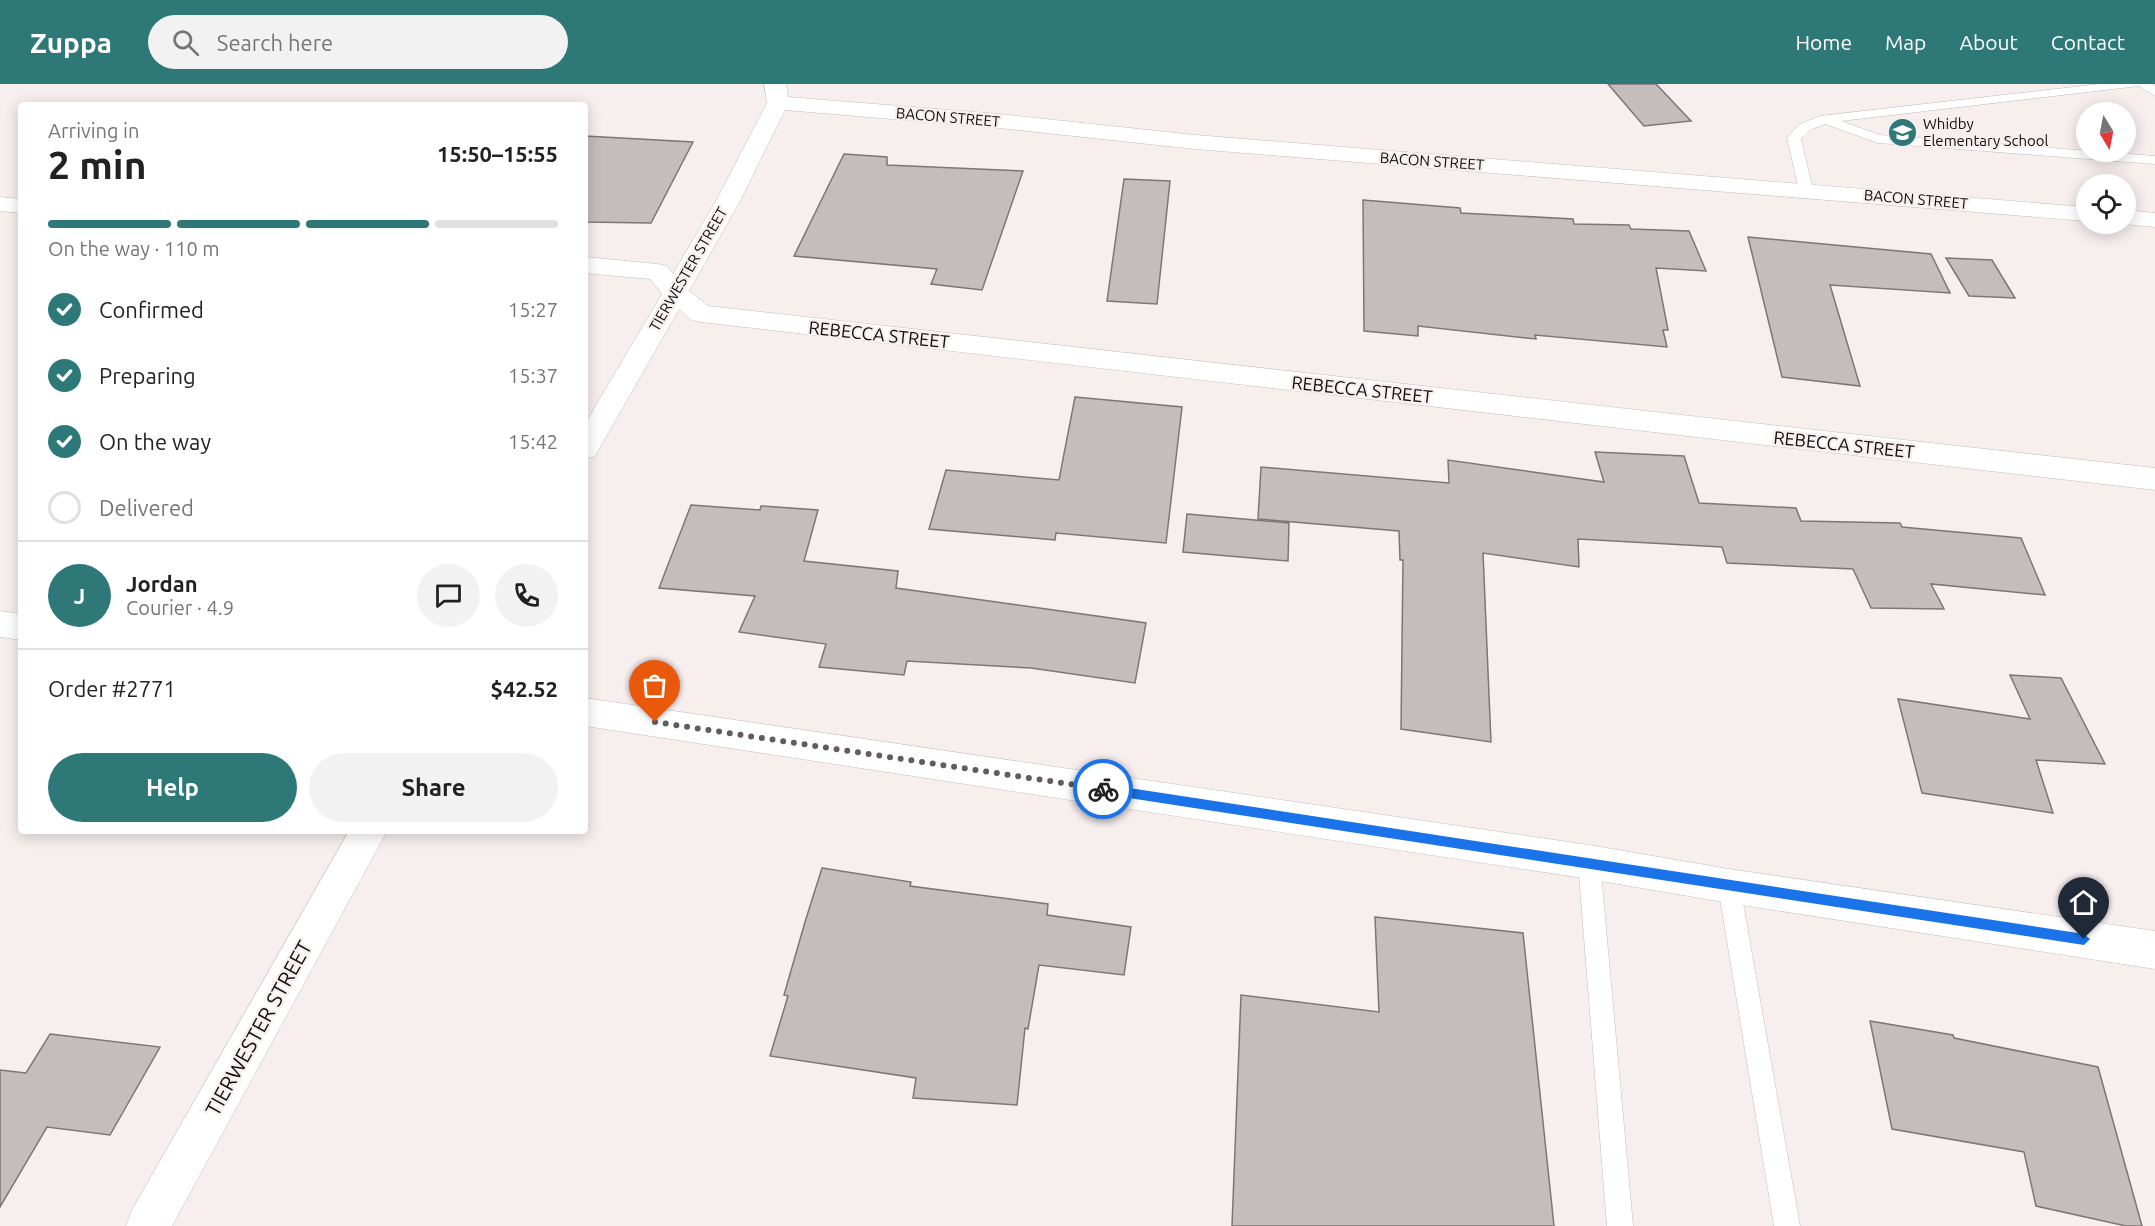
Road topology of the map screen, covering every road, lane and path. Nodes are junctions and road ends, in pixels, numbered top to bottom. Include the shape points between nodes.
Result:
1 (2134, 84) edge
2 (2144, 84) edge
3 (2155, 92) edge
4 (776, 93) edge
5 (1825, 119) junction
6 (2155, 160) edge
7 (1806, 190) junction
8 (0, 204) edge
9 (18, 206) edge
10 (2076, 213) edge
11 (2136, 218) edge
12 (2155, 220) edge
13 (588, 265) edge
14 (675, 292) junction
15 (588, 444) edge
16 (2155, 478) edge
17 (0, 624) edge
18 (18, 627) edge
19 (588, 711) edge
20 (367, 834) edge
21 (1589, 862) junction
22 (1729, 886) junction
23 (2155, 950) edge
24 (148, 1226) edge
25 (1620, 1226) edge
26 (1787, 1226) edge

1 - 5 lane
2 - 3 lane
4 - 7 street, BACON STREET via 1195,142
4 - 14 street, TIERWESTER STREET via 728,201
5 - 6 lane via 1878,139
5 - 7 lane via 1804,127 1794,138
7 - 10 street, BACON STREET
8 - 9 street
11 - 12 street
13 - 14 street, REBECCA STREET via 658,272
14 - 15 street, TIERWESTER STREET
14 - 16 street, REBECCA STREET via 701,314
17 - 18 street
19 - 21 street
20 - 24 street, TIERWESTER STREET
21 - 22 street
21 - 25 lane
22 - 23 street
22 - 26 lane

